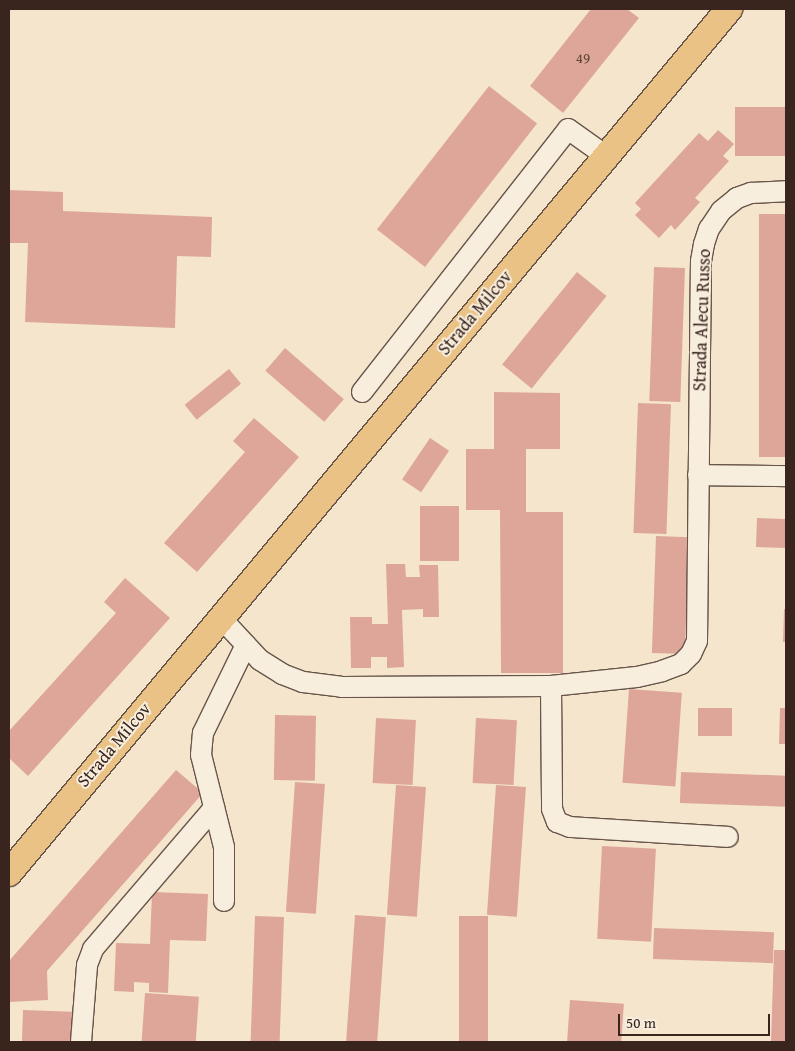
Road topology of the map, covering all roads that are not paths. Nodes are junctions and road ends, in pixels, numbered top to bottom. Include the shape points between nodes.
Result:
1 (729, 9) edge
2 (606, 156) junction
3 (786, 191) edge
4 (362, 392) dead end
5 (698, 475) junction
6 (786, 476) edge
7 (220, 617) junction
8 (246, 645) junction
9 (551, 686) junction
10 (214, 808) junction
11 (728, 837) dead end
12 (9, 873) edge
13 (224, 901) dead end
14 (81, 1042) edge

1 - 2 main road, Strada Milcov
2 - 4 street via 568,129
2 - 7 main road, Strada Milcov
3 - 5 street, Strada Alecu Russo via 752,193 737,198 721,211 709,229 701,261
5 - 6 street
5 - 9 street, Strada Alecu Russo via 696,640 691,654 681,664 662,671
7 - 8 street
7 - 12 main road, Strada Milcov
8 - 9 street via 260,660 282,674 303,682 340,687
8 - 10 street via 203,733 201,755
9 - 11 street via 552,809 557,822 570,827
10 - 13 street via 224,847
10 - 14 street via 93,949 87,965

